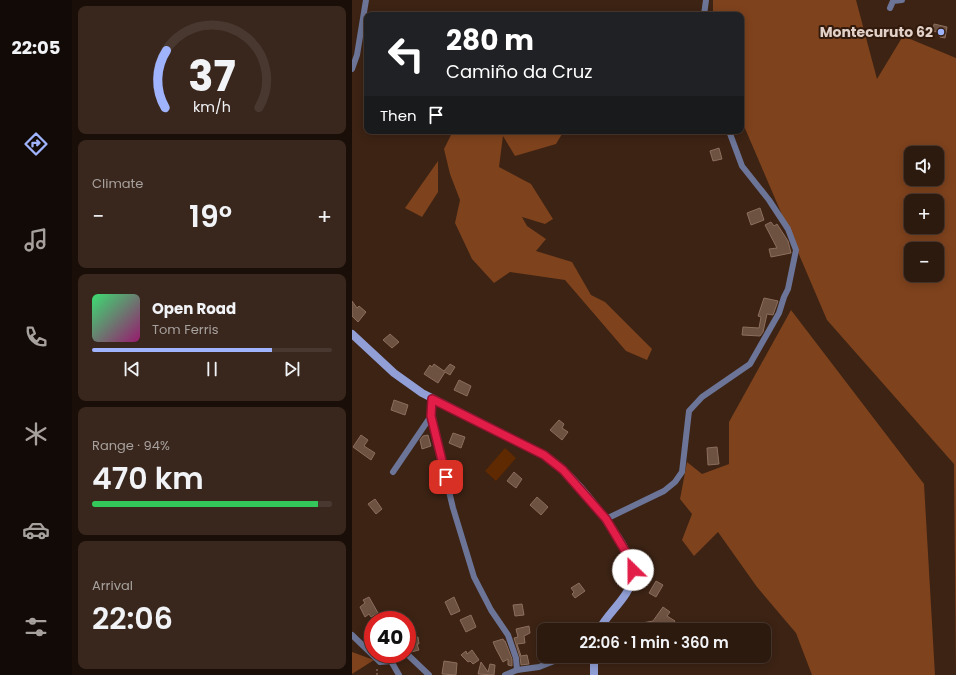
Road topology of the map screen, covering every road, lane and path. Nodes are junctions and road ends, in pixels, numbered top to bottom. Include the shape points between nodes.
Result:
1 (366, 0) edge
2 (706, 0) edge
3 (902, 0) edge
4 (890, 8) dead end
5 (364, 12) edge
6 (364, 12) edge
7 (704, 12) edge
8 (352, 69) edge
9 (730, 134) edge
10 (352, 334) edge
11 (432, 399) junction
12 (431, 416) junction
13 (393, 472) dead end
14 (606, 519) junction
15 (604, 623) edge
16 (352, 635) edge
17 (364, 647) edge
18 (393, 663) edge
19 (416, 663) edge
20 (549, 663) edge
21 (594, 663) edge
22 (517, 670) junction
23 (399, 675) edge
24 (429, 675) edge
25 (505, 675) edge
26 (594, 675) edge

1 - 6 street
2 - 7 street
3 - 4 street via 894,1
5 - 8 street
9 - 14 street via 742,166 788,229 796,250 788,289 779,313 750,364 702,397 689,411 682,472 675,482 664,491
10 - 11 street via 394,373
11 - 12 street
11 - 14 street via 544,455 563,470
12 - 13 street
12 - 22 street via 453,508 474,577 491,610 508,635 516,658
14 - 15 street via 633,565 633,576 626,592
16 - 17 street
18 - 23 street
19 - 24 street
20 - 22 street
21 - 26 street
22 - 25 street

